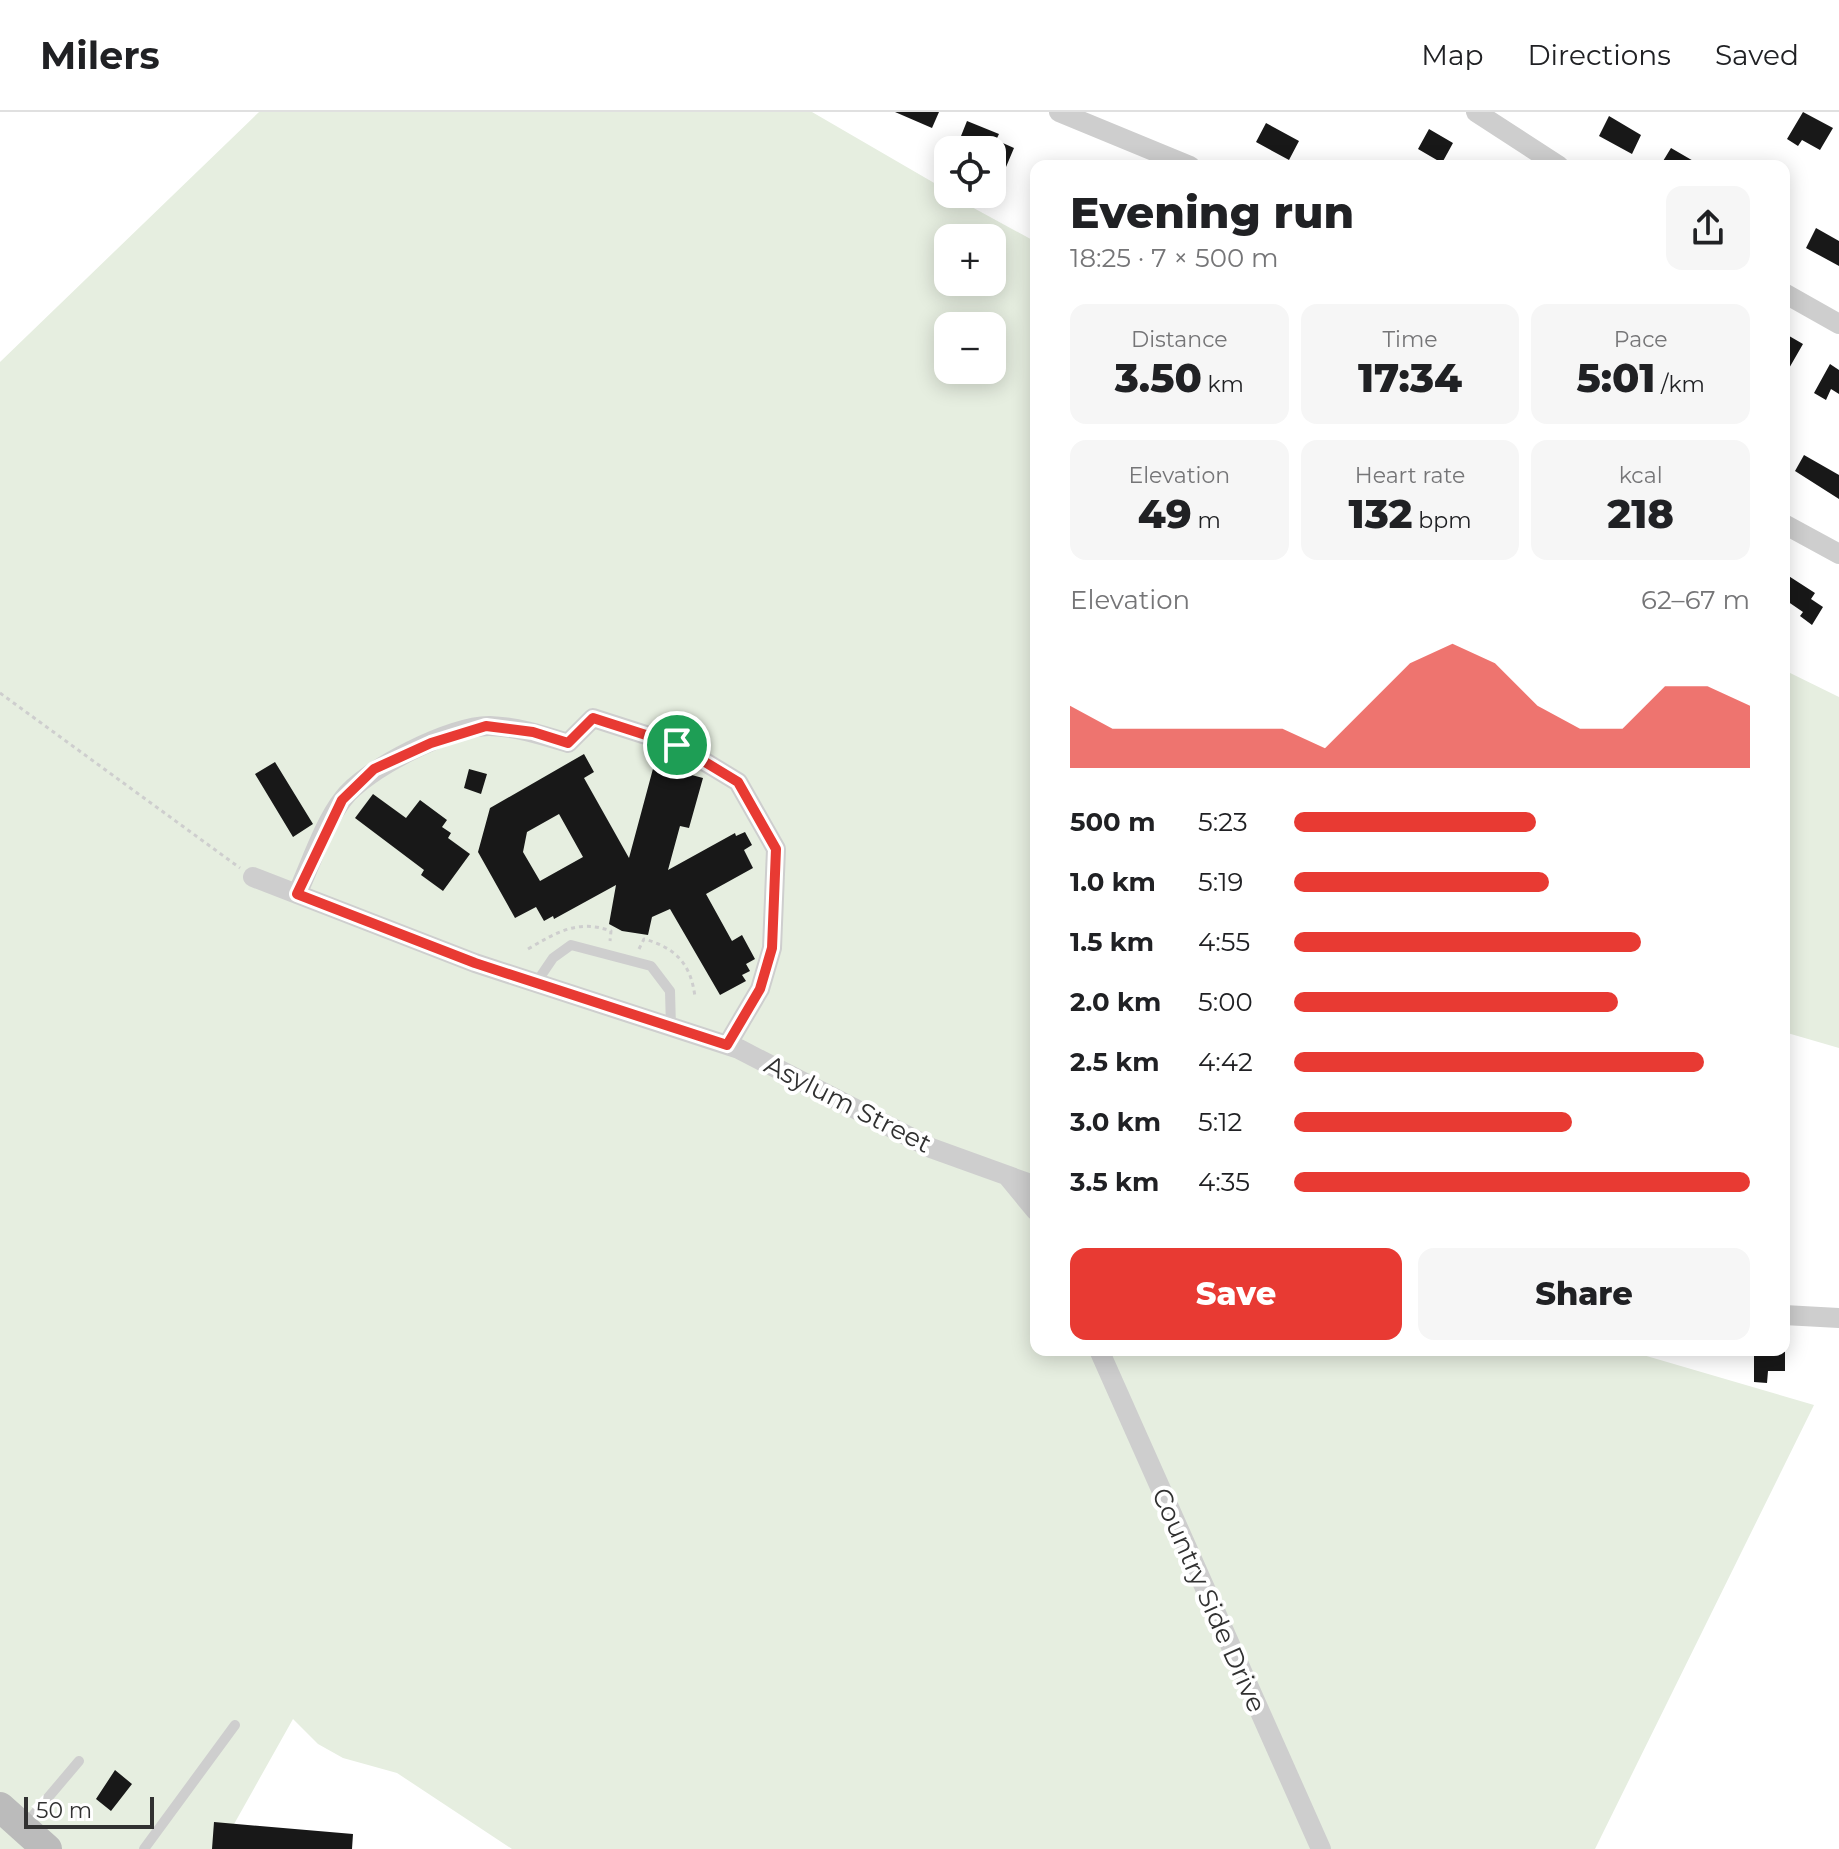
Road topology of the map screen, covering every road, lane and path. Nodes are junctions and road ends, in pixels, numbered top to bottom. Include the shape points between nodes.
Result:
1 (1059, 112) edge
2 (1479, 113) edge
3 (1175, 160) edge
4 (1550, 160) edge
5 (1790, 296) edge
6 (1839, 324) edge
7 (1790, 527) edge
8 (1839, 554) edge
9 (0, 693) edge
10 (253, 877) joint
11 (297, 894) junction
12 (536, 983) junction
13 (671, 1027) junction
14 (727, 1045) junction
15 (1006, 1176) junction
16 (1030, 1184) edge
17 (1030, 1204) edge
18 (1790, 1315) edge
19 (1839, 1318) edge
20 (1102, 1356) edge
21 (235, 1725) dead end
22 (79, 1761) dead end
23 (0, 1807) edge
24 (23, 1828) junction
25 (47, 1849) edge
26 (144, 1849) edge
27 (1321, 1849) edge

1 - 3 street
2 - 4 street
5 - 6 street
7 - 8 street
9 - 10 path
10 - 11 street, Asylum Street
11 - 12 street, Asylum Street
11 - 14 street via 342,800 374,769 431,743 486,726 568,743 593,718 677,745 738,782 776,849 772,948 760,989
12 - 13 street, Asylum Street
12 - 13 lane via 553,958 571,945 651,966 670,991
13 - 14 street, Asylum Street
14 - 15 street, Asylum Street via 931,1148
15 - 16 street, Asylum Street
15 - 17 street
18 - 19 street
20 - 27 street, Country Side Drive
21 - 26 lane
22 - 24 lane
23 - 24 street
24 - 25 street

